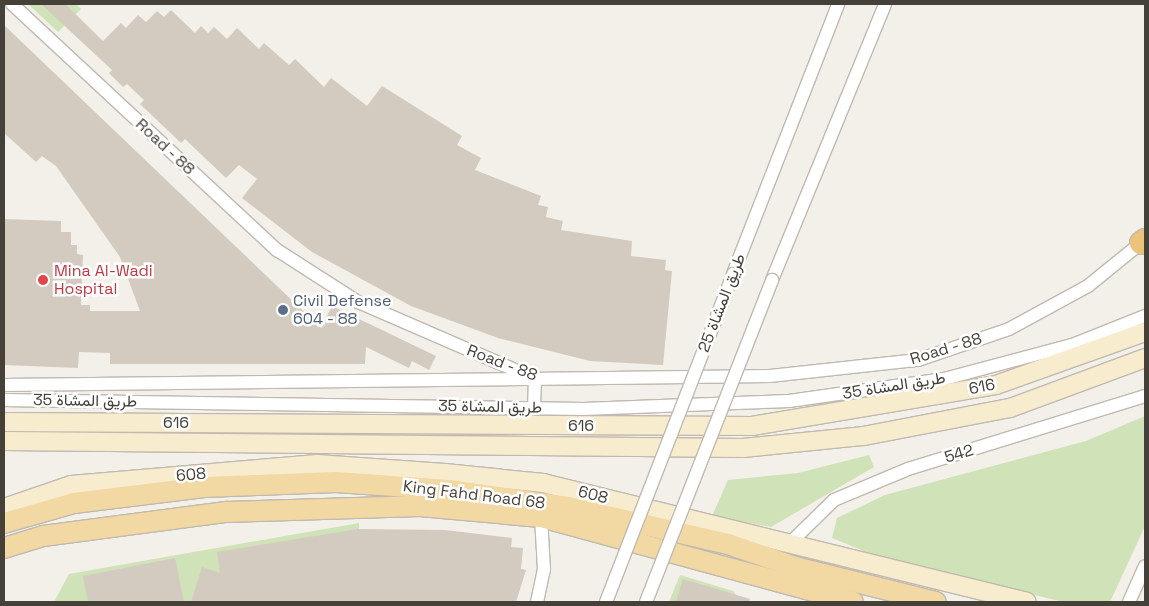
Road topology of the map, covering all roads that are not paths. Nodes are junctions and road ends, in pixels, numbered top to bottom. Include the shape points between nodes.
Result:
1 (12, 4) edge
2 (838, 4) edge
3 (885, 4) edge
4 (1143, 242) edge
5 (1145, 316) edge
6 (1145, 332) edge
7 (1145, 358) edge
8 (535, 379) junction
9 (4, 385) edge
10 (1145, 396) edge
11 (4, 400) edge
12 (534, 408) junction
13 (4, 422) edge
14 (4, 441) edge
15 (4, 508) edge
16 (541, 517) junction
17 (4, 523) edge
18 (789, 544) junction
19 (4, 548) edge
20 (1145, 566) edge
21 (537, 602) edge
22 (606, 602) edge
23 (646, 602) edge
24 (853, 602) edge
25 (936, 602) edge
26 (1027, 602) edge
27 (1129, 602) edge

1 - 8 street, Road - 88 via 277,250 358,302
2 - 22 street, طريق المشاة 25, bridge
3 - 23 street, bridge via 772,280
4 - 8 street, Road - 88 via 1088,286 1009,329 918,360 770,376
5 - 12 street, طريق المشاة 35 via 1072,345 944,379 789,402
6 - 13 main road, 616 via 996,385 752,426
7 - 14 main road, 616 via 1010,408 864,436 743,448
8 - 9 street
8 - 12 street
10 - 18 street, 542 via 908,469 834,500
11 - 12 street, طريق المشاة 35
15 - 18 main road, 608 via 71,485 317,464 543,483
16 - 19 main road, King Fahd Road 68 via 420,506 226,512 43,536
16 - 21 street via 544,570
16 - 24 main road, King Fahd Road 68
17 - 25 main road, King Fahd Road 68 via 74,503 204,487 336,482 449,490 568,506 728,544 795,567
18 - 26 main road, 608
20 - 27 street

